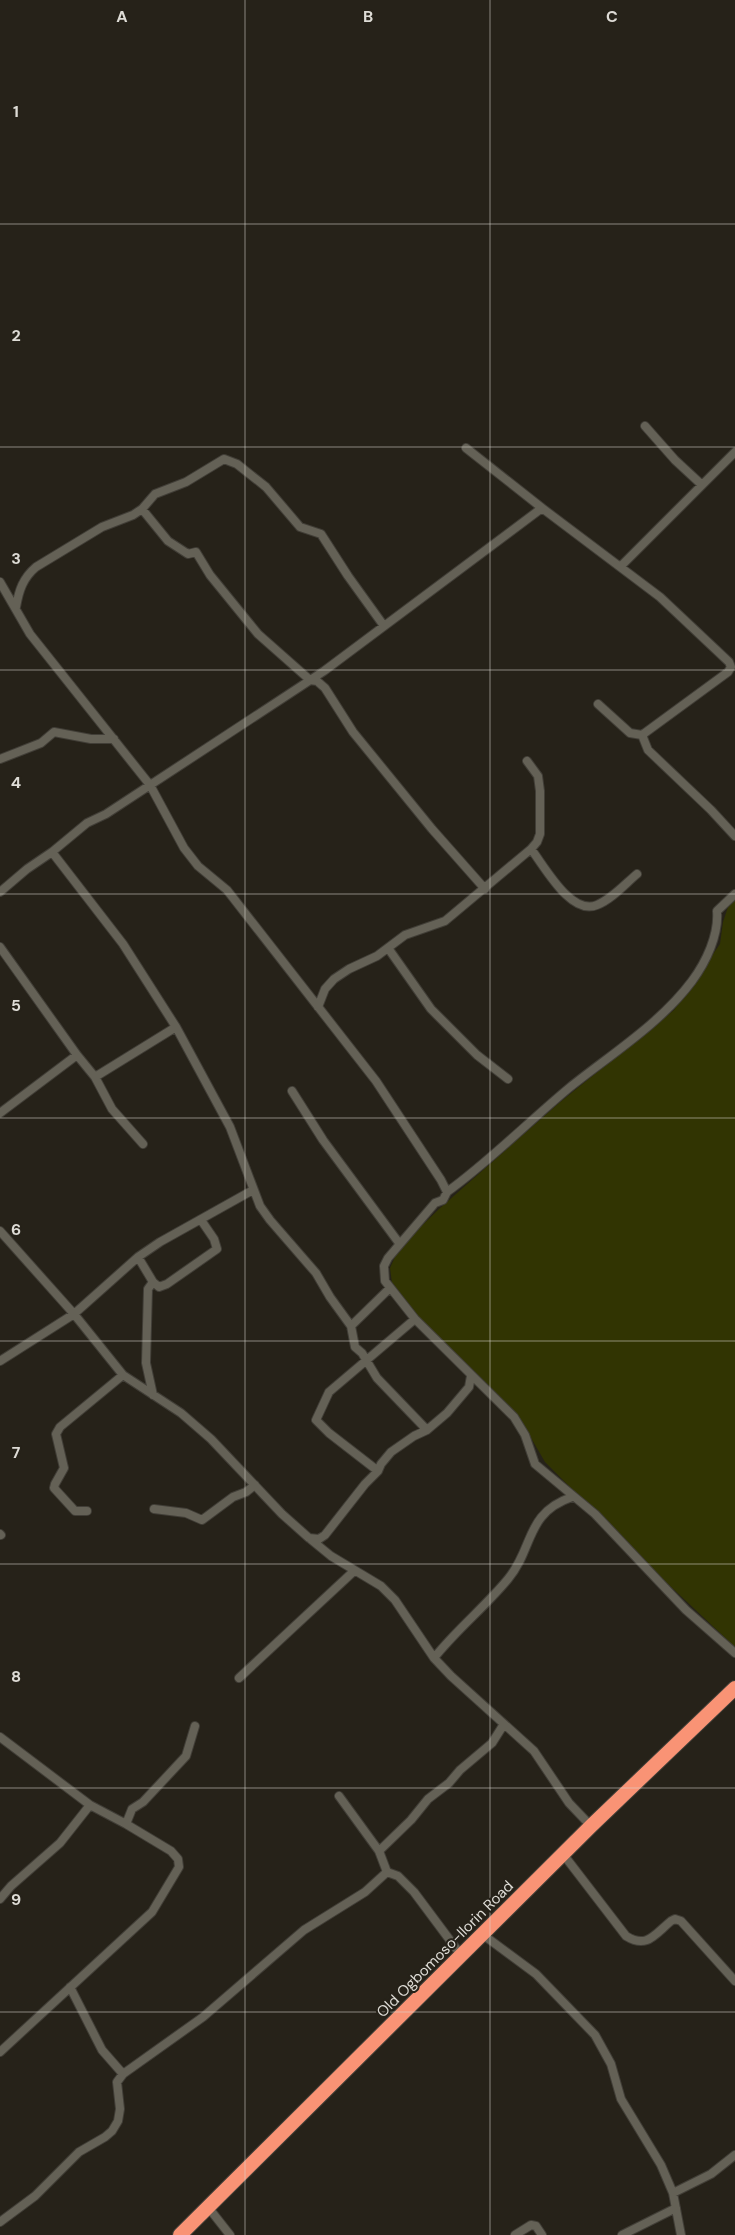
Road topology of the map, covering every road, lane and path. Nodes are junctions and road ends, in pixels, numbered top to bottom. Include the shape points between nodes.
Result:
1 (645, 426) dead end
2 (466, 448) dead end
3 (735, 452) edge
4 (702, 485) junction
5 (542, 508) junction
6 (142, 509) junction
7 (620, 567) junction
8 (1, 587) edge
9 (16, 607) junction
10 (384, 626) junction
11 (310, 680) junction
12 (598, 704) dead end
13 (642, 735) junction
14 (114, 739) junction
15 (0, 759) edge
16 (527, 761) dead end
17 (150, 786) junction
18 (735, 836) edge
19 (531, 849) junction
20 (52, 852) junction
21 (637, 874) dead end
22 (485, 889) junction
23 (0, 892) edge
24 (735, 894) edge
25 (0, 947) edge
26 (388, 948) junction
27 (318, 1007) junction
28 (176, 1027) junction
29 (77, 1055) junction
30 (95, 1077) junction
31 (508, 1079) dead end
32 (292, 1091) dead end
33 (0, 1112) edge
34 (142, 1144) dead end
35 (253, 1190) junction
36 (447, 1192) junction
37 (200, 1220) junction
38 (0, 1230) edge
39 (399, 1243) junction
40 (138, 1257) junction
41 (153, 1282) junction
42 (390, 1288) junction
43 (74, 1314) junction
44 (415, 1319) junction
45 (351, 1326) junction
46 (0, 1362) edge
47 (367, 1362) junction
48 (123, 1375) junction
49 (471, 1376) junction
50 (153, 1395) junction
51 (427, 1430) junction
52 (378, 1471) junction
53 (255, 1485) junction
54 (572, 1497) junction
55 (154, 1509) dead end
56 (87, 1511) dead end
57 (309, 1538) junction
58 (354, 1571) junction
59 (735, 1653) edge
60 (434, 1658) junction
61 (239, 1678) dead end
62 (735, 1688) edge
63 (504, 1724) junction
64 (195, 1726) dead end
65 (0, 1737) edge
66 (339, 1796) dead end
67 (90, 1805) junction
68 (126, 1824) junction
69 (591, 1826) junction
70 (379, 1851) junction
71 (562, 1854) junction
72 (387, 1872) junction
73 (0, 1898) edge
74 (482, 1934) junction
75 (461, 1955) junction
76 (735, 1981) edge
77 (70, 1987) junction
78 (0, 2052) edge
79 (123, 2074) junction
80 (735, 2155) edge
81 (673, 2193) junction
82 (208, 2207) junction
83 (676, 2208) junction
84 (0, 2222) edge
85 (180, 2235) edge
86 (230, 2235) edge
87 (515, 2235) edge
88 (542, 2235) edge
89 (622, 2235) edge
90 (681, 2235) edge

1 - 4 street
2 - 5 street
3 - 4 street
4 - 7 street
5 - 7 street
5 - 10 street
6 - 9 street via 102,527 36,567 26,575
6 - 10 street via 155,494 186,482 224,459 231,460 266,487 296,523 322,534
6 - 11 street via 168,541 188,554 196,552 210,575 258,634
7 - 13 street via 660,596 731,667
8 - 9 street
9 - 14 street via 30,634
10 - 11 street
11 - 17 street
11 - 22 street via 318,681 325,688 353,732
12 - 13 street via 630,733
13 - 18 street via 648,750
14 - 15 street via 91,739 54,732 41,743
14 - 17 street
16 - 19 street via 538,776 540,791 540,834
17 - 20 street via 87,823
17 - 27 street via 184,848 198,866 227,890
19 - 21 street via 565,894 584,907 604,902
19 - 22 street
20 - 23 street
20 - 28 street via 123,944
22 - 26 street via 445,921 405,934
24 - 36 street via 717,911 719,925 712,946 693,980 682,992 654,1020
25 - 29 street
26 - 27 street via 334,979 325,989
26 - 31 street via 431,1009 477,1055
27 - 36 street via 376,1081
28 - 30 street
28 - 35 street via 230,1127
29 - 30 street
29 - 33 street
30 - 34 street via 112,1109
32 - 39 street
35 - 37 street
35 - 45 street via 270,1220 316,1273
36 - 39 street via 443,1200 435,1203
37 - 40 street
37 - 41 street via 217,1249 167,1284 159,1287
38 - 43 street
39 - 42 street via 384,1266 384,1281
40 - 41 street
40 - 43 street
41 - 50 street via 148,1289 146,1364
42 - 44 street
42 - 45 street
43 - 46 street
43 - 48 street
44 - 47 street
44 - 49 street
45 - 47 street via 355,1347
47 - 51 street via 377,1378
47 - 52 street via 329,1392 316,1420 329,1434
48 - 50 street
48 - 56 street via 60,1427 56,1434 64,1468 54,1488 75,1511
49 - 51 street via 463,1396
49 - 54 street via 514,1417 525,1435 535,1464
50 - 53 street via 181,1413
51 - 52 street via 391,1452
52 - 57 street via 325,1535 319,1539
53 - 55 street via 202,1520 186,1513
53 - 57 street
54 - 59 street via 595,1514 686,1610
54 - 60 street via 555,1504 532,1530 518,1566 509,1578
57 - 58 street
58 - 60 street via 381,1586 395,1600
58 - 61 street
60 - 63 street
62 - 69 highway, Old Ogbomoso-Ilorin Road
63 - 69 street via 540,1758 569,1803
63 - 70 street via 492,1743 428,1799
64 - 68 street via 186,1756 143,1802 132,1809
65 - 67 street
66 - 70 street
67 - 68 street
67 - 73 street via 60,1843
68 - 77 street via 171,1851 178,1859 179,1867 152,1912
69 - 71 highway, Old Ogbomoso-Ilorin Road
70 - 72 street
71 - 74 highway, Old Ogbomoso-Ilorin Road
71 - 76 street via 626,1936 636,1942 646,1941 671,1922 681,1921
72 - 75 street via 398,1876 414,1892
72 - 79 street via 365,1892 304,1930 203,2017
74 - 75 highway, Old Ogbomoso-Ilorin Road
74 - 81 street via 536,1974 595,2035 611,2064 621,2099 661,2165
75 - 82 highway, Old Ogbomoso-Ilorin Road
77 - 78 street
77 - 79 street via 102,2050
79 - 84 street via 117,2082 120,2109 112,2131 79,2152 35,2196
80 - 81 street via 711,2174
81 - 83 street
82 - 85 highway, Old Ogbomoso-Ilorin Road
82 - 86 street
83 - 89 street
83 - 90 street
87 - 88 street via 532,2225

